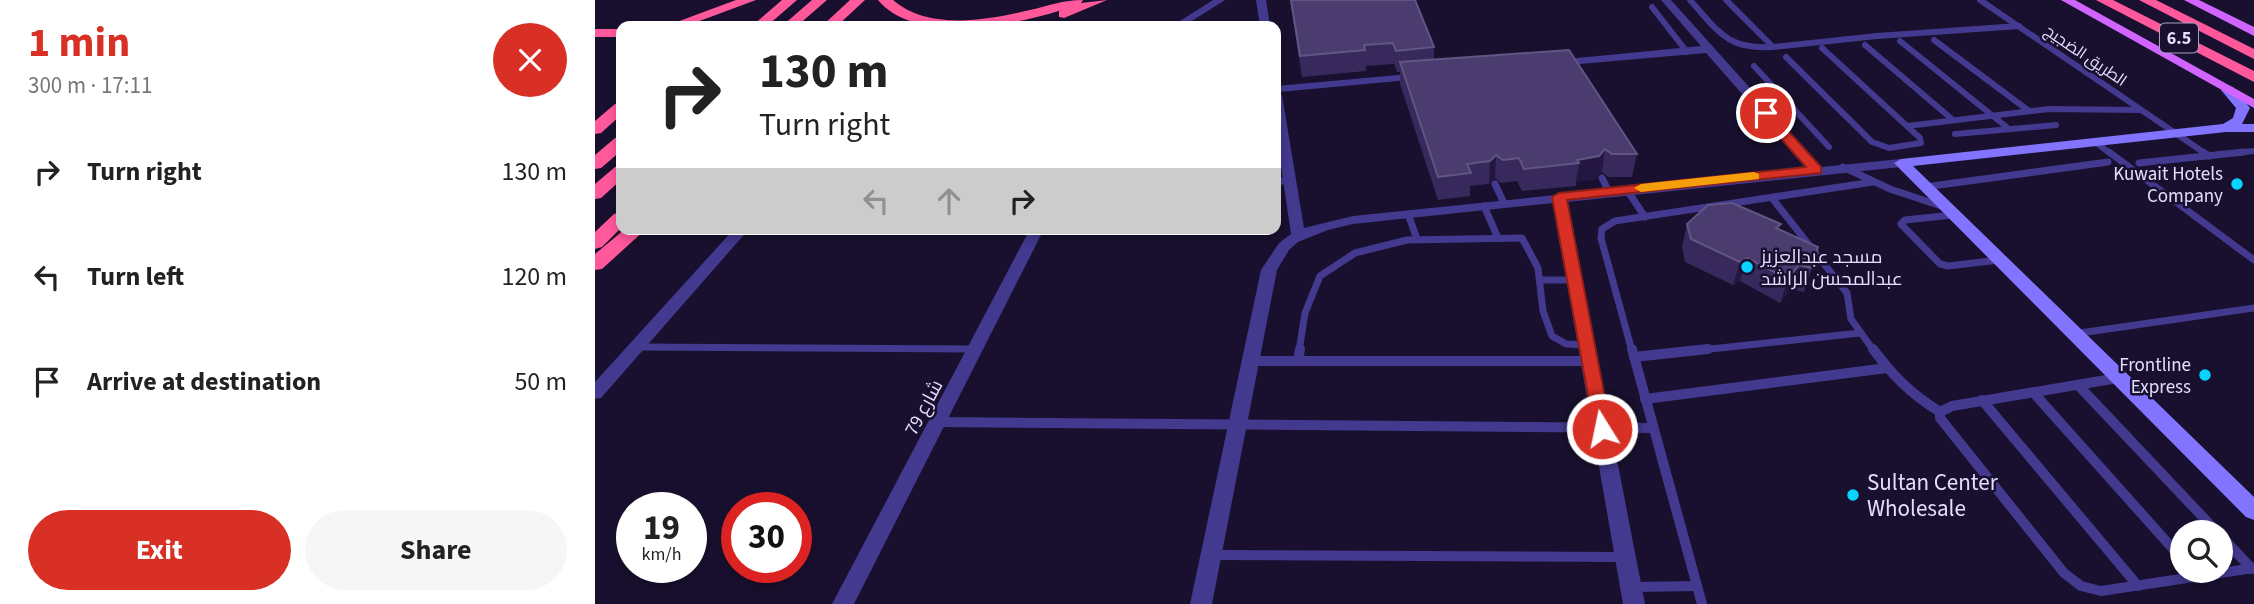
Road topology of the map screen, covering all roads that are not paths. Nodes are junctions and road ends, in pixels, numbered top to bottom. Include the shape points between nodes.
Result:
1 (749, 0) edge
2 (754, 0) edge
3 (790, 0) edge
4 (820, 0) edge
5 (858, 0) edge
6 (885, 0) edge
7 (1076, 0) edge
8 (1100, 0) edge
9 (1220, 0) edge
10 (1261, 0) edge
11 (1665, 0) edge
12 (1690, 0) edge
13 (1726, 0) edge
14 (1980, 0) edge
15 (2067, 0) edge
16 (2103, 0) edge
17 (2146, 0) edge
18 (2190, 0) edge
19 (1651, 7) dead end
20 (688, 21) edge
21 (728, 21) edge
22 (765, 21) edge
23 (795, 21) edge
24 (835, 21) edge
25 (941, 21) edge
26 (993, 21) edge
27 (1046, 21) edge
28 (1185, 21) edge
29 (1264, 21) edge
30 (2019, 26) junction
31 (2254, 32) edge
32 (595, 33) edge
33 (616, 33) edge
34 (1934, 40) dead end
35 (1899, 41) dead end
36 (1865, 45) dead end
37 (1773, 47) junction
38 (1822, 48) dead end
39 (1709, 50) junction
40 (1687, 51) junction
41 (2254, 55) edge
42 (1786, 57) dead end
43 (1539, 65) edge
44 (1754, 66) dead end
45 (1435, 74) edge
46 (2254, 77) edge
47 (1281, 89) edge
48 (2228, 90) junction
49 (2254, 104) edge
50 (2143, 110) junction
51 (616, 111) edge
52 (1795, 111) junction
53 (2029, 111) junction
54 (1766, 113) junction
55 (1993, 116) junction
56 (1954, 120) junction
57 (2056, 125) dead end
58 (1907, 126) junction
59 (2226, 128) junction
60 (2254, 128) edge
61 (595, 129) edge
62 (2010, 129) junction
63 (2176, 133) junction
64 (1955, 134) dead end
65 (2095, 142) junction
66 (616, 146) edge
67 (1829, 147) dead end
68 (2254, 151) edge
69 (2210, 156) junction
70 (2108, 162) dead end
71 (1901, 163) junction
72 (2139, 163) dead end
73 (595, 164) edge
74 (1843, 167) junction
75 (1816, 170) junction
76 (616, 176) edge
77 (1602, 178) dead end
78 (1282, 181) edge
79 (1873, 182) junction
80 (1495, 184) dead end
81 (1925, 187) junction
82 (1627, 190) junction
83 (1609, 192) junction
84 (595, 194) edge
85 (1559, 197) junction
86 (1772, 198) junction
87 (1504, 203) junction
88 (1484, 206) junction
89 (1949, 211) junction
90 (1408, 214) junction
91 (1644, 216) junction
92 (616, 223) edge
93 (1298, 234) junction
94 (631, 235) edge
95 (737, 235) edge
96 (1034, 235) edge
97 (1498, 238) junction
98 (1417, 239) junction
99 (595, 243) edge
100 (1999, 260) junction
101 (2254, 260) edge
102 (595, 264) edge
103 (1540, 280) junction
104 (1574, 280) junction
105 (2254, 308) edge
106 (1860, 332) junction
107 (2072, 334) junction
108 (638, 347) junction
109 (977, 349) junction
110 (1588, 353) junction
111 (1634, 357) junction
112 (1250, 361) junction
113 (1298, 361) junction
114 (1887, 368) junction
115 (2118, 378) junction
116 (2078, 385) junction
117 (2033, 392) junction
118 (595, 393) edge
119 (1645, 399) junction
120 (1982, 400) junction
121 (1940, 412) junction
122 (939, 422) junction
123 (1238, 423) junction
124 (1653, 428) junction
125 (1602, 429) junction
126 (2254, 511) edge
127 (2206, 520) edge
128 (2170, 546) edge
129 (2233, 548) edge
130 (1210, 555) junction
131 (1625, 557) junction
132 (2253, 568) edge
133 (2233, 570) edge
134 (2170, 579) edge
135 (1697, 586) junction
136 (2139, 586) junction
137 (1632, 595) edge
138 (843, 604) edge
139 (1201, 604) edge
140 (1702, 604) edge

1 - 20 highway
2 - 21 highway
3 - 22 highway
4 - 23 highway
5 - 24 highway
6 - 25 highway via 894,12
7 - 26 highway via 1031,16
8 - 27 highway
9 - 28 street
10 - 29 street
11 - 39 street
12 - 37 lane via 1733,45 1749,50
13 - 37 lane
14 - 30 lane, الطريق الضجيج
15 - 48 main road
16 - 46 highway, 6.5
17 - 41 highway, 6.5
18 - 31 main road
19 - 40 lane
30 - 37 lane
30 - 50 lane, الطريق الضجيج
32 - 33 highway
34 - 53 lane
35 - 55 lane
36 - 56 lane
38 - 58 lane
39 - 40 street
39 - 54 street
40 - 43 street
42 - 58 lane via 1872,142 1889,148 1919,145 1921,140
44 - 52 lane
45 - 47 street
48 - 49 main road
48 - 59 street via 2243,108 2243,116
50 - 53 lane
50 - 63 lane, الطريق الضجيج
51 - 61 highway
52 - 54 lane
52 - 67 lane
53 - 55 lane
54 - 75 street
55 - 56 lane
55 - 62 lane
56 - 58 lane
57 - 62 lane
59 - 60 street
59 - 63 street
62 - 64 lane
63 - 65 street
63 - 69 lane, الطريق الضجيج
65 - 71 street
65 - 101 lane
66 - 73 highway
68 - 69 lane
69 - 72 lane
70 - 81 lane
71 - 74 street
71 - 81 street
74 - 75 street
74 - 79 lane
75 - 82 street
76 - 84 highway
77 - 83 lane
78 - 93 street
79 - 86 lane
79 - 89 lane
80 - 87 lane
81 - 89 street
82 - 83 street
82 - 91 lane
83 - 85 street
85 - 87 street
85 - 104 street
86 - 91 lane
86 - 106 lane via 1848,296 1849,315
87 - 88 street
88 - 90 street
88 - 97 lane
89 - 100 street
89 - 100 lane via 1902,223 1940,264
90 - 93 street via 1353,220
90 - 98 lane
91 - 111 lane via 1609,223 1600,233
92 - 99 highway
93 - 112 street via 1285,243 1269,270
94 - 102 highway
95 - 108 street
96 - 109 street, شارع 79
97 - 98 lane
97 - 103 lane via 1522,239
98 - 113 lane via 1355,253 1320,275 1305,313
100 - 107 street
103 - 104 lane
103 - 110 lane via 1552,337
104 - 110 street
105 - 107 lane
106 - 111 lane
106 - 114 lane
107 - 115 street
108 - 109 lane
108 - 118 street
109 - 122 street, شارع 79
110 - 113 lane
110 - 125 street
111 - 119 lane
112 - 113 lane
112 - 123 street
114 - 119 lane
114 - 121 lane via 1914,396
115 - 116 lane
115 - 126 street
116 - 117 lane
116 - 127 lane
117 - 120 lane
117 - 128 lane
119 - 124 lane
120 - 121 lane
120 - 136 lane
121 - 136 lane via 1944,425 2064,573 2081,586 2101,591
122 - 123 lane
122 - 138 street, شارع 79
123 - 125 lane
123 - 130 street
124 - 125 lane
124 - 135 lane
125 - 131 street
129 - 132 lane
130 - 131 lane
130 - 139 street
131 - 137 street
132 - 133 lane
134 - 136 lane
135 - 137 lane
135 - 140 lane

